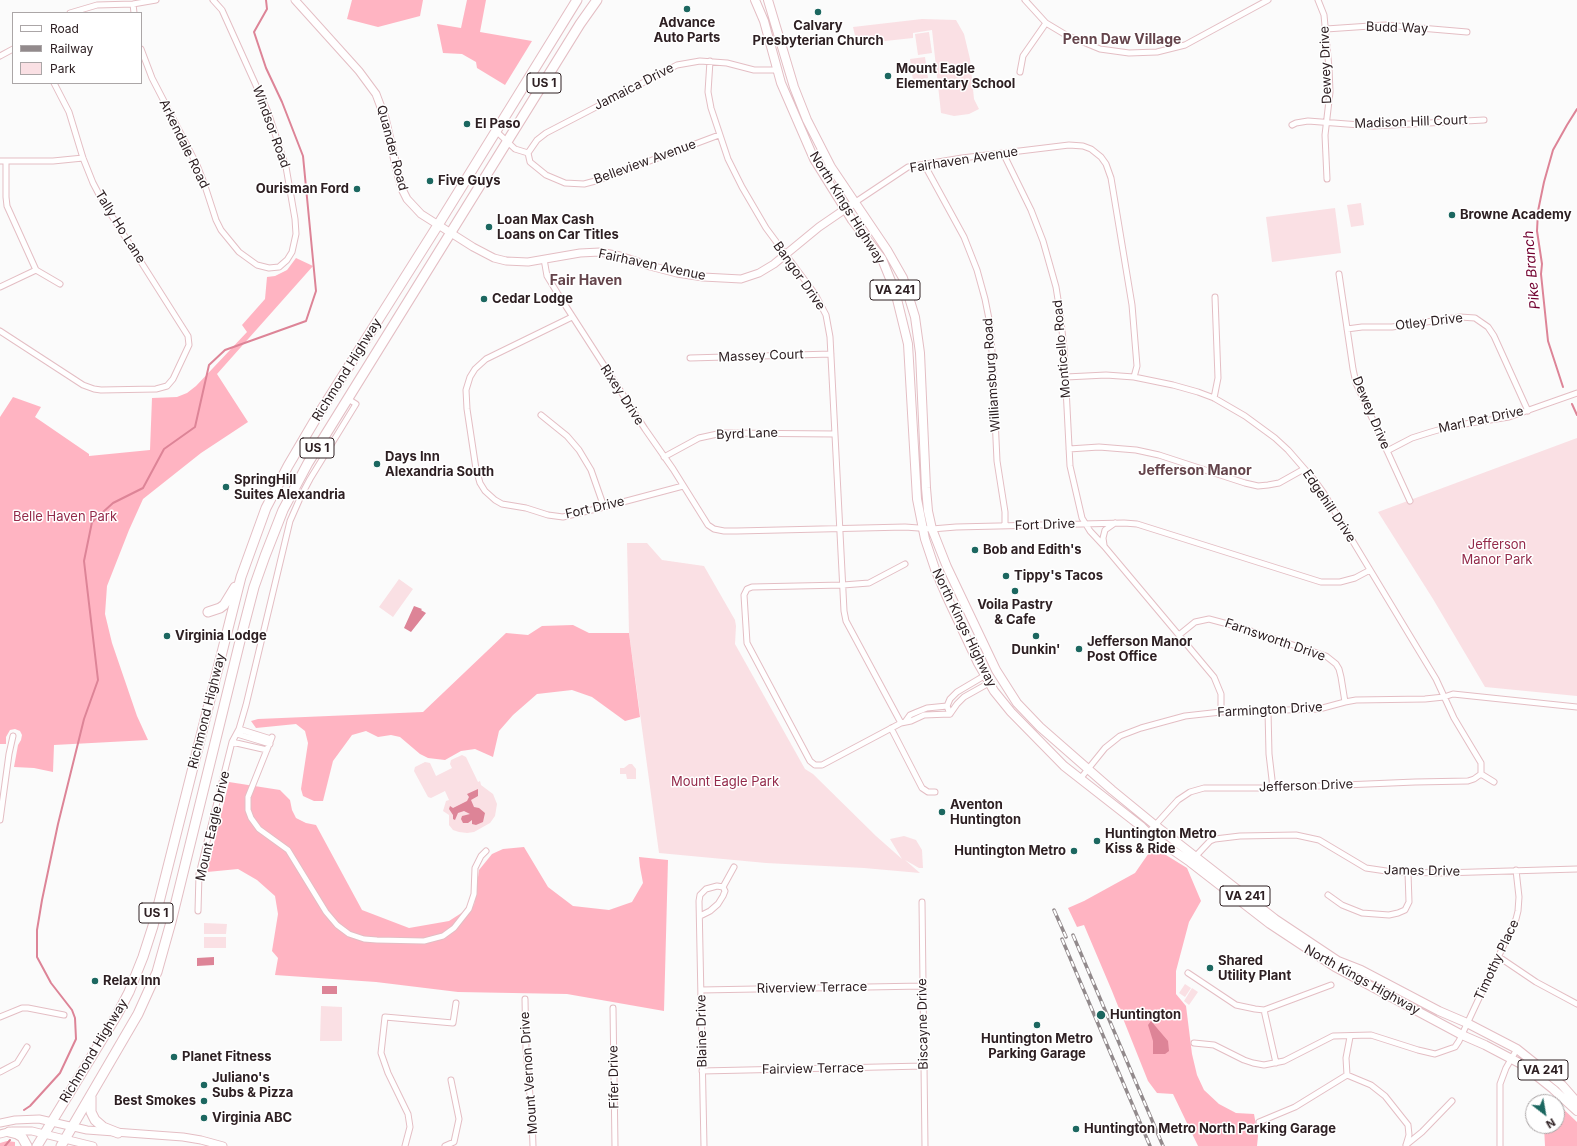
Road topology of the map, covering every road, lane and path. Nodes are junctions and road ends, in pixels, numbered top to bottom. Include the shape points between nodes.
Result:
1 (156, 0) edge
2 (213, 0) edge
3 (295, 0) edge
4 (577, 0) edge
5 (596, 0) edge
6 (755, 0) edge
7 (768, 0) edge
8 (1025, 0) edge
9 (1268, 0) edge
10 (1318, 0) edge
11 (133, 4) junction
12 (73, 12) edge
13 (134, 12) edge
14 (1046, 23) junction
15 (1326, 29) junction
16 (1467, 32) dead end
17 (12, 50) edge
18 (142, 52) edge
19 (0, 56) edge
20 (710, 61) junction
21 (777, 70) junction
22 (1020, 72) dead end
23 (55, 84) edge
24 (1484, 120) dead end
25 (1326, 122) junction
26 (1292, 125) dead end
27 (496, 131) junction
28 (719, 135) junction
29 (508, 142) junction
30 (528, 153) junction
31 (1003, 154) junction
32 (82, 158) junction
33 (0, 161) edge
34 (6, 161) junction
35 (924, 164) junction
36 (1327, 179) dead end
37 (854, 203) junction
38 (7, 206) junction
39 (0, 208) edge
40 (845, 209) junction
41 (438, 225) junction
42 (451, 233) junction
43 (785, 255) junction
44 (544, 259) junction
45 (264, 268) joint
46 (36, 270) junction
47 (1339, 274) dead end
48 (60, 284) dead end
49 (0, 287) edge
50 (1215, 297) dead end
51 (572, 317) junction
52 (1347, 329) junction
53 (0, 331) edge
54 (831, 354) junction
55 (690, 358) dead end
56 (1066, 376) junction
57 (1134, 377) junction
58 (1576, 393) edge
59 (1214, 398) junction
60 (348, 399) junction
61 (1528, 410) junction
62 (541, 415) dead end
63 (835, 434) junction
64 (1069, 449) junction
65 (1387, 451) junction
66 (664, 457) junction
67 (1304, 469) junction
68 (683, 486) junction
69 (1410, 501) dead end
70 (604, 507) junction
71 (1116, 523) junction
72 (1084, 524) junction
73 (1005, 526) junction
74 (710, 527) joint
75 (839, 528) junction
76 (923, 528) junction
77 (932, 529) junction
78 (1104, 546) junction
79 (906, 564) dead end
80 (1370, 570) junction
81 (241, 577) junction
82 (843, 585) junction
83 (208, 612) dead end
84 (1179, 635) junction
85 (997, 671) junction
86 (986, 679) junction
87 (1444, 697) junction
88 (1345, 702) junction
89 (947, 706) junction
90 (1577, 707) edge
91 (1268, 711) junction
92 (1221, 712) junction
93 (950, 714) junction
94 (903, 722) junction
95 (891, 728) junction
96 (238, 731) junction
97 (13, 736) dead end
98 (232, 742) junction
99 (267, 750) junction
100 (1088, 769) junction
101 (1481, 774) junction
102 (1080, 779) junction
103 (1494, 782) dead end
104 (1273, 788) junction
105 (935, 792) dead end
106 (0, 820) edge
107 (1156, 826) junction
108 (1148, 833) junction
109 (486, 851) dead end
110 (1193, 859) junction
111 (734, 867) dead end
112 (1577, 869) edge
113 (1516, 870) junction
114 (1408, 873) junction
115 (722, 887) junction
116 (1328, 895) dead end
117 (922, 902) dead end
118 (198, 911) dead end
119 (700, 916) junction
120 (1499, 957) junction
121 (1188, 973) dead end
122 (1331, 985) dead end
123 (923, 986) junction
124 (701, 990) junction
125 (525, 999) dead end
126 (456, 1003) dead end
127 (1577, 1004) edge
128 (613, 1008) dead end
129 (1264, 1010) junction
130 (64, 1015) dead end
131 (0, 1017) edge
132 (1467, 1023) junction
133 (1462, 1035) junction
134 (1350, 1037) junction
135 (1194, 1043) dead end
136 (27, 1046) dead end
137 (1517, 1049) junction
138 (1512, 1059) junction
139 (1276, 1063) junction
140 (924, 1066) junction
141 (702, 1070) junction
142 (0, 1072) edge
143 (1347, 1075) junction
144 (451, 1080) dead end
145 (1568, 1091) junction
146 (92, 1093) junction
147 (1577, 1095) edge
148 (1452, 1101) dead end
149 (1577, 1102) edge
150 (1577, 1111) edge
151 (51, 1122) junction
152 (1259, 1122) dead end
153 (0, 1123) edge
154 (73, 1126) junction
155 (4, 1133) edge
156 (118, 1133) junction
157 (45, 1134) junction
158 (63, 1142) edge
159 (27, 1146) edge
160 (37, 1146) edge
161 (93, 1146) edge
162 (222, 1146) edge
163 (405, 1146) edge
164 (445, 1146) edge
165 (533, 1146) edge
166 (615, 1146) edge
167 (704, 1146) edge
168 (925, 1146) edge
169 (1406, 1146) edge
170 (1500, 1146) edge

1 - 11 street
2 - 45 street, Windsor Road via 222,10 268,112 289,183 296,226 292,252 279,267
3 - 41 street, Quander Road via 359,71 376,94 385,118 405,196 414,208
4 - 27 highway, Richmond Highway / US 1
5 - 29 highway, Richmond Highway / US 1
6 - 21 main road, North Kings Highway / VA 241 via 764,21
7 - 37 main road, North Kings Highway / VA 241 via 800,104 823,153
8 - 14 street
9 - 14 street via 1192,42 1157,52 1129,53 1100,49 1066,35
10 - 15 street, Dewey Drive
11 - 12 street via 97,5
11 - 13 street
14 - 22 street via 1023,56
15 - 16 street, Budd Way via 1385,25
15 - 25 street, Dewey Drive via 1330,92
17 - 19 street
18 - 45 street, Arkendale Road via 152,78 197,165 221,230 239,252
20 - 21 street, Jamaica Drive via 754,70
20 - 28 street, Bangor Drive via 708,92
20 - 30 street, Jamaica Drive via 689,62 670,68 546,133 537,140
21 - 40 main road, North Kings Highway / VA 241 via 814,159
23 - 32 street, Tally Ho Lane via 69,112
24 - 25 street, Madison Hill Court via 1372,126
25 - 26 street, Madison Hill Court via 1303,121
25 - 36 street, Dewey Drive
27 - 29 street
27 - 41 highway, Richmond Highway / US 1
28 - 30 street, Belleview Avenue via 584,184 566,183 546,175 530,162
28 - 43 street, Bangor Drive via 750,203
29 - 30 street via 517,150
29 - 42 highway, Richmond Highway / US 1
31 - 35 street, Fairhaven Avenue
31 - 56 street, Monticello Road via 1031,210 1049,259 1060,312
31 - 57 street, Fairhaven Avenue via 1075,145 1091,149 1106,164 1111,178 1132,305 1137,366
32 - 34 street
32 - 53 street, Tally Ho Lane via 103,202 188,336 189,345 180,365 170,383 160,388 94,389 83,385
33 - 34 street
34 - 38 street
35 - 37 street, Fairhaven Avenue via 904,169
35 - 73 street, Williamsburg Road via 964,237 985,299 990,324 997,461
37 - 40 street, Fairhaven Avenue
37 - 77 main road, North Kings Highway / VA 241 via 896,264 915,317 920,353 926,488
38 - 39 street
38 - 46 street
40 - 43 street, Fairhaven Avenue
40 - 76 main road, North Kings Highway / VA 241 via 882,259 895,290 908,344 917,499
41 - 42 street, Quander Road
41 - 81 highway, Richmond Highway / US 1 via 288,466 266,508
42 - 44 street, Fairhaven Avenue via 494,258 520,262
42 - 60 highway, Richmond Highway / US 1
43 - 44 street, Fairhaven Avenue via 759,273 733,279 677,273 600,252
43 - 54 street, Bangor Drive via 815,294 826,315
44 - 51 street, Rixey Drive via 547,276
46 - 48 street
46 - 49 street
47 - 52 street, Dewey Drive
50 - 59 street via 1218,378
51 - 66 street, Rixey Drive
51 - 70 street, Fort Drive via 486,360 475,369 468,382 466,395 476,469 485,491 502,504 557,517
52 - 61 street, Otley Drive via 1392,327 1460,317 1475,318 1488,327 1494,336
52 - 65 street, Dewey Drive via 1356,383
54 - 55 street, Massey Court
54 - 63 street, Bangor Drive
56 - 57 street, Edgehill Drive
56 - 64 street, Monticello Road
57 - 59 street, Edgehill Drive via 1173,385
58 - 61 street, Marl Pat Drive
59 - 67 street, Edgehill Drive via 1258,424 1288,450
60 - 96 street, Mount Eagle Drive via 356,404 310,479 290,521
60 - 146 highway, Richmond Highway / US 1 via 299,479 264,556 240,641 161,960 138,1014
61 - 65 street, Marl Pat Drive via 1502,418 1430,432
62 - 70 street via 567,436 579,450 591,470
63 - 66 street, Byrd Lane via 722,433 700,438
63 - 75 street, Bangor Drive
64 - 67 street via 1099,447 1136,450 1258,486 1278,483
64 - 72 street, Monticello Road via 1070,466
65 - 69 street, Dewey Drive
66 - 68 street, Rixey Drive
67 - 80 street, Edgehill Drive via 1322,492
68 - 70 street, Fort Drive
68 - 74 street, Rixey Drive
71 - 72 street, Fort Drive
71 - 78 street via 1105,530 1102,538
71 - 80 street, Fort Drive via 1137,524 1321,582 1340,582
72 - 73 street, Fort Drive
72 - 78 street, Monticello Road
73 - 77 street, Fort Drive
74 - 75 street, Fort Drive via 724,531
75 - 76 street, Fort Drive
75 - 82 street, Bangor Drive
76 - 77 street, Fort Drive
76 - 86 main road, North Kings Highway / VA 241 via 938,576
77 - 85 main road, North Kings Highway / VA 241 via 947,567
78 - 84 street, Monticello Road
79 - 82 street via 868,583
80 - 87 street, Edgehill Drive via 1436,679
81 - 83 highway via 226,604
81 - 151 highway, Richmond Highway / US 1 via 143,957 117,1015
82 - 94 street, Bangor Drive via 846,621
82 - 95 street via 758,586 747,589 744,595 747,643 812,764 822,765
84 - 88 street, Farnsworth Drive via 1195,622 1209,619 1326,656 1339,669
84 - 92 street, Monticello Road via 1217,682 1221,694
85 - 86 main road
85 - 100 main road, North Kings Highway / VA 241 via 1017,702 1040,727
86 - 89 street via 957,692
86 - 93 street via 978,691 964,697
86 - 102 main road, North Kings Highway / VA 241 via 1011,712
87 - 88 street, Farmington Drive
87 - 90 street, Farmington Drive via 1453,694
87 - 101 street, Edgehill Drive via 1481,763
88 - 91 street, Farmington Drive via 1319,709
89 - 93 street
89 - 94 street via 927,708
91 - 92 street, Farmington Drive
91 - 104 street
92 - 100 street, Farmington Drive via 1185,716 1126,733 1105,748
93 - 94 street via 924,715
94 - 95 street
95 - 105 street via 922,788 928,792
96 - 98 street, Mount Eagle Drive
96 - 99 street via 271,740
97 - 106 street
98 - 99 street
98 - 118 street, Mount Eagle Drive via 199,874
99 - 109 street via 248,797 251,818 259,829 288,850 333,922 349,934 364,939 424,941 443,936 454,928 469,909 474,894 475,868
100 - 102 street, Farmington Drive
100 - 107 main road, North Kings Highway / VA 241
101 - 103 street
101 - 104 street, Jefferson Drive via 1468,781
102 - 108 main road, North Kings Highway / VA 241
104 - 107 street, Jefferson Drive via 1212,787 1194,791 1172,805
107 - 108 street, Jefferson Drive
107 - 110 main road, North Kings Highway / VA 241
108 - 110 main road, North Kings Highway / VA 241
110 - 114 street, James Drive via 1215,839 1296,835 1323,842 1366,868
110 - 132 main road, North Kings Highway / VA 241 via 1332,957
110 - 133 main road, North Kings Highway / VA 241 via 1270,924 1326,962
111 - 115 street
112 - 113 street, James Drive
113 - 114 street, James Drive
113 - 120 street, Timothy Place via 1518,914
114 - 116 street via 1409,902 1405,910 1398,913 1362,913 1342,905
115 - 119 street via 724,896 718,904
115 - 119 street, Blaine Drive via 711,886 703,891 699,901
117 - 123 street, Biscayne Drive
119 - 124 street, Blaine Drive
120 - 127 street via 1536,982
120 - 132 street, Timothy Place
121 - 129 street via 1236,1005
122 - 129 street
123 - 124 street, Riverview Terrace
123 - 140 street, Biscayne Drive
124 - 141 street, Blaine Drive
125 - 165 street, Mount Vernon Drive
126 - 163 street via 453,1023 385,1017 381,1053 408,1114 410,1127
128 - 166 street, Fifer Drive
129 - 139 street
130 - 131 street via 22,1008
132 - 133 street, Timothy Place
132 - 137 main road, North Kings Highway / VA 241
133 - 134 street, Timothy Place via 1455,1048 1435,1054 1371,1035
133 - 138 main road, North Kings Highway / VA 241
134 - 139 street, Timothy Place via 1333,1036
134 - 143 street via 1346,1058
135 - 139 street, Timothy Place via 1214,1045 1253,1064
136 - 142 street via 17,1063
137 - 138 street
137 - 145 main road, North Kings Highway / VA 241
138 - 150 main road, North Kings Highway / VA 241 via 1553,1089
138 - 170 street via 1500,1084
140 - 141 street, Fairview Terrace
140 - 168 street, Biscayne Drive
141 - 167 street, Blaine Drive
143 - 152 street via 1295,1107
143 - 169 street via 1372,1085 1385,1096 1408,1125
144 - 164 street via 459,1119 454,1142
145 - 147 main road, VA 241
145 - 149 main road, North Kings Highway / VA 241
146 - 154 highway, Richmond Highway / US 1
146 - 156 highway via 90,1108 93,1117 103,1126
148 - 169 street
151 - 153 street via 22,1119
151 - 154 street
151 - 157 highway, Richmond Highway / US 1
154 - 156 street
154 - 158 highway, Richmond Highway / US 1
155 - 157 street via 32,1131
155 - 159 highway via 17,1134
156 - 162 street via 183,1137
157 - 158 street
157 - 160 highway, Richmond Highway / US 1
158 - 161 street

